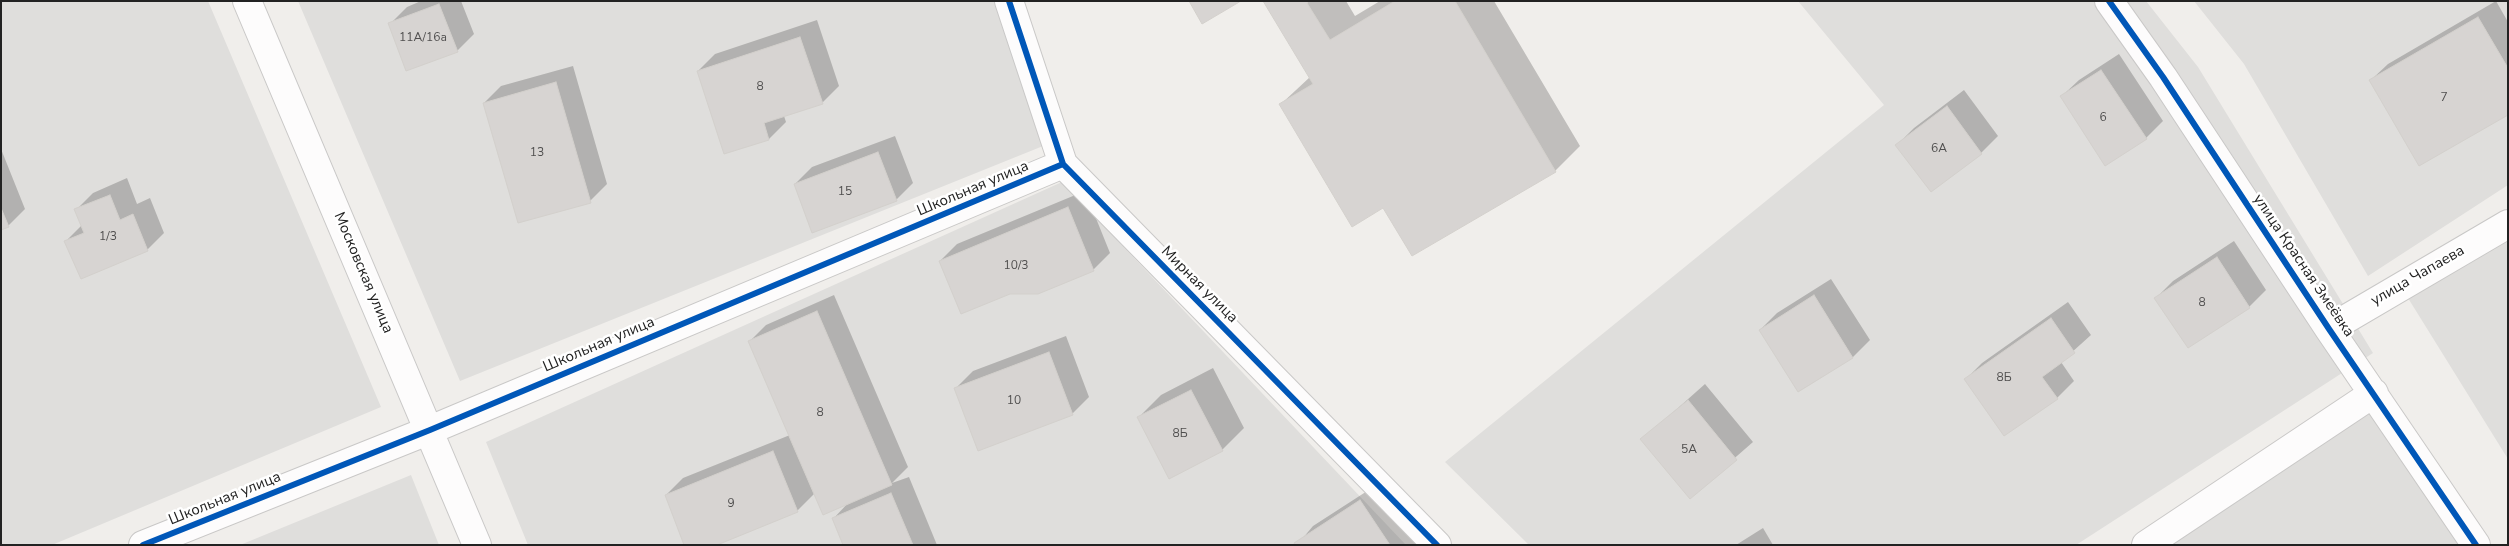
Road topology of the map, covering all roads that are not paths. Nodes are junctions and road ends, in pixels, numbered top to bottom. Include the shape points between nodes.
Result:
1 (247, 1) edge
2 (1009, 1) edge
3 (2109, 1) edge
4 (1063, 164) junction
5 (2508, 224) edge
6 (2329, 329) junction
7 (2374, 393) junction
8 (430, 430) junction
9 (144, 545) edge
10 (477, 545) edge
11 (1437, 545) edge
12 (2146, 545) edge
13 (2476, 545) edge

1 - 8 street, Московская улица
2 - 4 street, Мирная улица
3 - 6 street, улица Красная Змеёвка via 2163,76
4 - 8 street, Школьная улица
4 - 11 street, Мирная улица
5 - 6 street, улица Чапаева
6 - 7 street, улица Красная Змеёвка
7 - 12 street
7 - 13 street, улица Красная Змеёвка
8 - 9 street, Школьная улица
8 - 10 street, Московская улица

